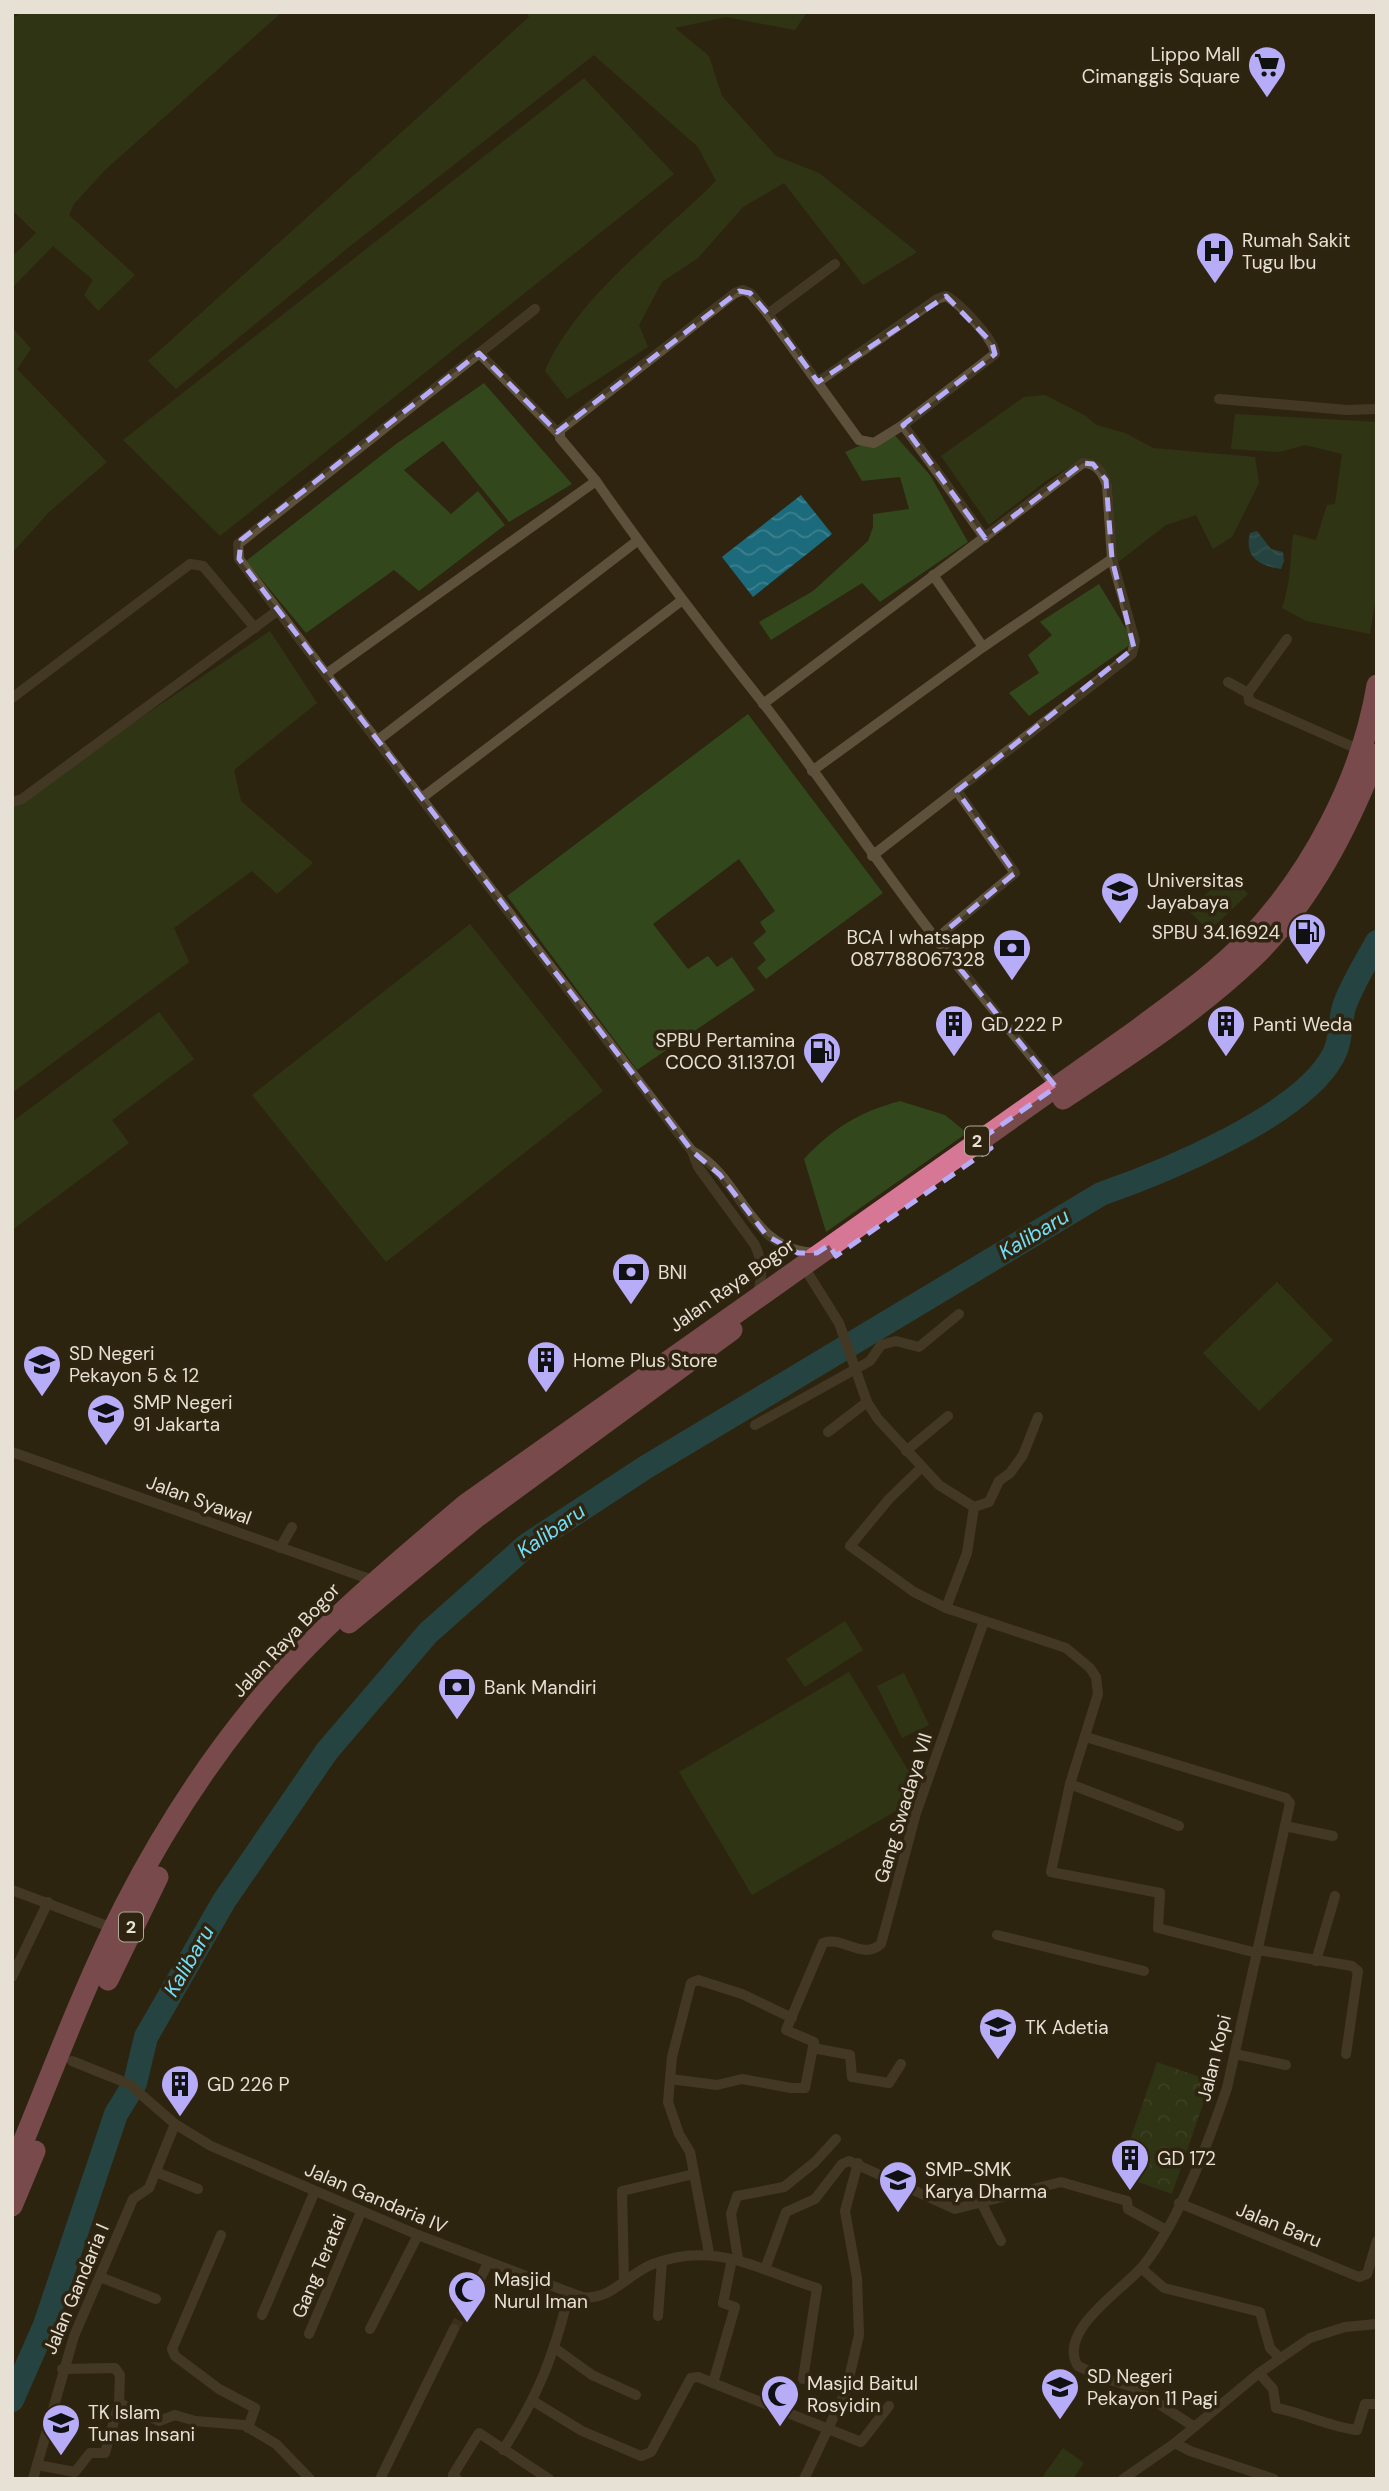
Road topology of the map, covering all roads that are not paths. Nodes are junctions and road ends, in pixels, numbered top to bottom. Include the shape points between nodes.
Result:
1 (835, 264) dead end
2 (535, 309) dead end
3 (768, 314) junction
4 (479, 353) junction
5 (818, 382) junction
6 (1219, 399) dead end
7 (1377, 409) edge
8 (903, 425) junction
9 (559, 434) junction
10 (596, 481) junction
11 (985, 538) junction
12 (638, 541) junction
13 (1112, 559) junction
14 (933, 575) junction
15 (681, 601) junction
16 (276, 611) junction
17 (255, 628) junction
18 (1287, 639) dead end
19 (983, 647) junction
20 (326, 674) junction
21 (1228, 682) dead end
22 (1377, 685) edge
23 (1248, 693) junction
24 (12, 698) edge
25 (763, 704) junction
26 (378, 740) junction
27 (1368, 752) edge
28 (812, 771) junction
29 (957, 791) junction
30 (423, 797) junction
31 (12, 802) edge
32 (872, 856) junction
33 (936, 939) junction
34 (1060, 1092) junction
35 (692, 1151) junction
36 (767, 1236) junction
37 (755, 1245) junction
38 (827, 1251) junction
39 (809, 1275) junction
40 (761, 1302) junction
41 (959, 1314) dead end
42 (855, 1367) junction
43 (867, 1402) junction
44 (948, 1416) dead end
45 (1038, 1418) dead end
46 (755, 1425) dead end
47 (828, 1432) dead end
48 (906, 1451) junction
49 (12, 1452) edge
50 (920, 1468) junction
51 (974, 1507) junction
52 (292, 1527) dead end
53 (280, 1548) junction
54 (374, 1581) junction
55 (946, 1608) junction
56 (984, 1621) junction
57 (1086, 1737) junction
58 (1070, 1784) junction
59 (1179, 1826) dead end
60 (1285, 1826) junction
61 (1333, 1836) dead end
62 (12, 1890) edge
63 (1335, 1896) dead end
64 (48, 1902) junction
65 (121, 1932) junction
66 (997, 1935) dead end
67 (1257, 1952) junction
68 (1316, 1961) junction
69 (1144, 1970) dead end
70 (12, 1977) edge
71 (792, 2018) junction
72 (813, 2048) junction
73 (1235, 2054) junction
74 (1346, 2054) dead end
75 (72, 2061) junction
76 (901, 2064) dead end
77 (1286, 2065) dead end
78 (670, 2079) junction
79 (175, 2124) junction
80 (836, 2139) dead end
81 (858, 2163) junction
82 (12, 2169) edge
83 (156, 2172) junction
84 (694, 2174) junction
85 (198, 2189) dead end
86 (315, 2191) junction
87 (1179, 2203) junction
88 (982, 2204) junction
89 (12, 2206) edge
90 (361, 2211) junction
91 (1166, 2230) junction
92 (221, 2235) dead end
93 (418, 2235) junction
94 (1001, 2241) dead end
95 (1377, 2241) edge
96 (709, 2253) junction
97 (735, 2259) junction
98 (662, 2261) junction
99 (488, 2263) junction
100 (1142, 2268) junction
101 (765, 2269) junction
102 (100, 2277) junction
103 (624, 2281) junction
104 (569, 2293) junction
105 (156, 2299) dead end
106 (466, 2307) tunnel mouth
107 (262, 2315) dead end
108 (658, 2316) dead end
109 (1377, 2324) edge
110 (370, 2329) dead end
111 (454, 2329) tunnel mouth
112 (309, 2334) dead end
113 (556, 2348) junction
114 (1280, 2358) junction
115 (62, 2369) junction
116 (1259, 2373) junction
117 (803, 2379) dead end
118 (713, 2383) junction
119 (636, 2395) dead end
120 (533, 2401) junction
121 (119, 2403) junction
122 (1377, 2404) edge
123 (889, 2406) dead end
124 (828, 2426) junction
125 (1193, 2426) junction
126 (248, 2428) junction
127 (1175, 2442) junction
128 (503, 2450) junction
129 (37, 2465) junction
130 (33, 2479) edge
131 (310, 2479) edge
132 (380, 2479) edge
133 (457, 2479) edge
134 (549, 2479) edge
135 (804, 2479) edge
136 (1123, 2479) edge
137 (1274, 2479) edge

1 - 3 street
2 - 4 street
3 - 5 street
3 - 9 street via 746,291 735,293
4 - 9 street
4 - 16 street via 241,540 239,559
5 - 8 street via 863,443 874,443
5 - 8 street via 937,299 950,298 992,343 995,354
6 - 7 street
8 - 11 street
9 - 10 street
10 - 12 street
10 - 20 street
11 - 13 street via 1088,463 1098,469 1107,485
11 - 14 street
12 - 15 street
12 - 26 street
13 - 19 street
13 - 29 street via 1135,642 1132,654
14 - 19 street
14 - 25 street
15 - 25 street
15 - 30 street
16 - 17 street
16 - 20 street
17 - 24 street via 203,566 190,564
17 - 31 street
18 - 23 street
19 - 28 street
20 - 26 street
21 - 23 street
22 - 27 highway, Jalan Raya Bogor / 2
23 - 27 street via 1251,702
25 - 28 street
26 - 30 street
27 - 34 highway, Jalan Raya Bogor / 2 via 1326,827 1297,892 1212,972
28 - 32 street
29 - 32 street
29 - 33 street via 1015,873
30 - 35 street
32 - 33 street
33 - 34 street
34 - 38 highway, Jalan Raya Bogor / 2
35 - 36 street via 720,1175
35 - 37 street via 698,1167
36 - 37 street
36 - 38 street via 799,1253
37 - 40 street via 761,1258
38 - 39 highway, Jalan Raya Bogor / 2
38 - 40 highway, Jalan Raya Bogor / 2
39 - 40 highway, Jalan Raya Bogor / 2
39 - 42 street via 839,1323
40 - 54 highway, Jalan Raya Bogor / 2 via 466,1504
40 - 65 highway, Jalan Raya Bogor / 2 via 477,1517 343,1629 275,1700 233,1755
41 - 42 street via 919,1347 885,1342 874,1357
42 - 43 street
42 - 46 street
43 - 47 street
43 - 48 street
44 - 48 street
45 - 51 street via 1015,1468 999,1481 989,1502
48 - 50 street
49 - 53 street, Jalan Syawal
50 - 51 street
50 - 55 street via 850,1546 914,1592
51 - 55 street via 967,1553
52 - 53 street
53 - 54 street, Jalan Syawal
54 - 65 highway, Jalan Raya Bogor / 2 via 294,1660 226,1743 171,1826
55 - 56 street
56 - 57 street via 1066,1648 1090,1668 1098,1694
56 - 71 street, Gang Swadaya VII via 916,1813 881,1944 871,1951 830,1941 821,1946
57 - 58 street
57 - 60 street, Jalan Kopi via 1286,1798 1290,1803
58 - 59 street
58 - 67 street via 1053,1874 1160,1893 1158,1928
60 - 61 street
60 - 67 street, Jalan Kopi
62 - 64 street
63 - 68 street
64 - 65 street
64 - 70 street
65 - 75 highway, Jalan Raya Bogor / 2
65 - 82 highway, Jalan Raya Bogor / 2
66 - 69 street
67 - 68 street
67 - 73 street, Jalan Kopi
68 - 74 street via 1352,1966 1359,1974
71 - 72 street via 786,2032 813,2041
71 - 78 street via 720,1987 698,1980 691,1983
72 - 76 street via 850,2055 852,2077 887,2083
72 - 78 street via 802,2090 742,2079 717,2085
73 - 77 street
73 - 87 street, Jalan Kopi via 1217,2116
75 - 79 street, Jalan Gandaria IV via 129,2084
75 - 89 highway, Jalan Raya Bogor / 2
78 - 84 street via 670,2112 690,2152
79 - 83 street, Jalan Gandaria I
79 - 86 street, Jalan Gandaria IV via 211,2146
80 - 97 street via 784,2188 737,2196 731,2214
81 - 88 street via 955,2209
81 - 101 street via 842,2164 815,2199 786,2212
81 - 124 street via 845,2211 857,2278 859,2335 846,2390
83 - 85 street
83 - 102 street, Jalan Gandaria I via 149,2188 133,2199
84 - 96 street
84 - 103 street via 622,2191
86 - 90 street, Jalan Gandaria IV
86 - 107 street
87 - 91 street, Jalan Kopi
87 - 95 street, Jalan Baru via 1357,2277 1366,2276
88 - 91 street via 1061,2182 1127,2201 1128,2208
88 - 94 street
90 - 93 street, Jalan Gandaria IV
90 - 112 street, Gang Teratai
91 - 100 street, Jalan Kopi
92 - 126 street via 172,2349 219,2389 255,2408
93 - 99 street, Jalan Gandaria IV
93 - 110 street
96 - 97 street, Jalan Gandaria IV
96 - 98 street, Jalan Gandaria IV
97 - 101 street, Jalan Gandaria IV
97 - 118 street via 723,2303 735,2307
98 - 103 street, Jalan Gandaria IV
98 - 108 street
99 - 104 street, Jalan Gandaria IV
99 - 106 street
100 - 114 street via 1164,2288 1260,2312 1270,2348
100 - 125 street, Jalan Kopi via 1081,2328 1074,2359 1078,2366 1149,2396
101 - 117 street, Jalan Gandaria IV via 819,2292
102 - 105 street
102 - 115 street, Jalan Gandaria I
103 - 104 street, Jalan Gandaria IV via 597,2298
104 - 113 street
109 - 114 street via 1327,2332
111 - 132 street
113 - 119 street via 592,2375
113 - 120 street
114 - 116 street
115 - 121 street via 119,2371
115 - 129 street, Jalan Gandaria I
116 - 122 street via 1273,2389 1276,2408 1354,2430 1359,2428 1365,2404
116 - 125 street
118 - 120 street via 691,2378 651,2452 645,2455 582,2431
118 - 124 street via 803,2421
120 - 128 street
121 - 126 street via 159,2421 175,2415
121 - 129 street via 105,2453 90,2453 75,2472
123 - 124 street via 861,2442
124 - 135 street
125 - 127 street
126 - 131 street via 276,2444
127 - 136 street
127 - 137 street
128 - 133 street via 479,2433 453,2475
128 - 134 street
129 - 130 street, Jalan Gandaria I

